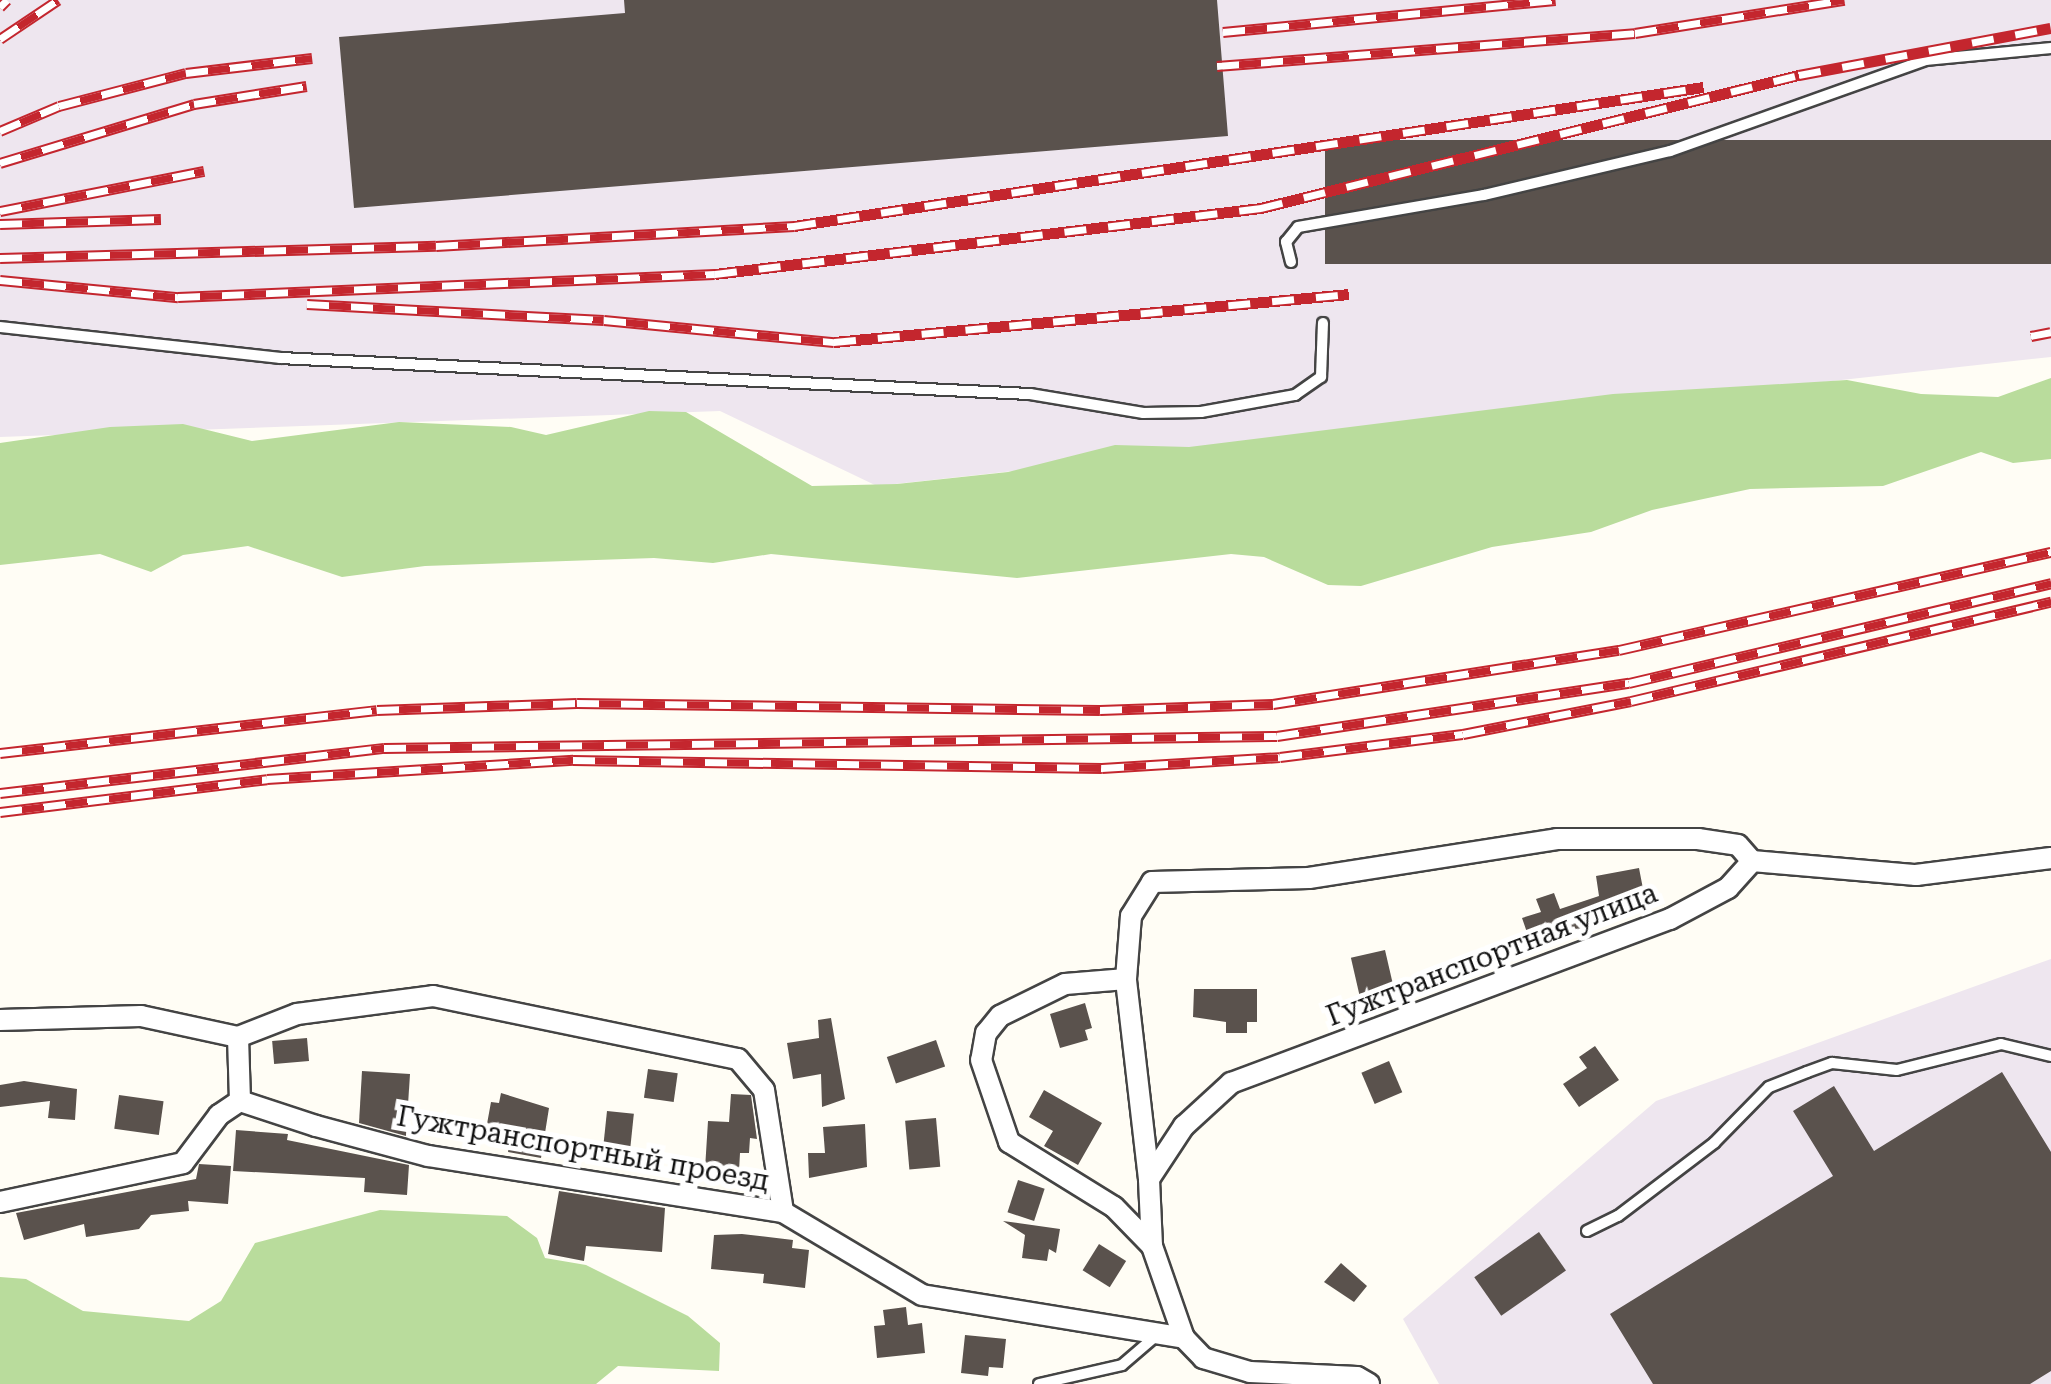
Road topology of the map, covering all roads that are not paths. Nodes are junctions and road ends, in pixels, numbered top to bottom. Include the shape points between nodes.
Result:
1 (2051, 48) edge
2 (1291, 262) dead end
3 (1322, 323) dead end
4 (0, 327) edge
5 (2051, 858) edge
6 (1752, 862) junction
7 (1126, 979) junction
8 (0, 1020) edge
9 (238, 1037) junction
10 (2051, 1056) edge
11 (240, 1101) junction
12 (1149, 1179) junction
13 (0, 1202) edge
14 (783, 1212) junction
15 (1587, 1231) dead end
16 (1152, 1246) junction
17 (1158, 1334) junction
18 (1184, 1338) junction
19 (1039, 1384) edge
20 (1368, 1384) edge

1 - 2 lane via 1925,60 1670,151 1484,195 1298,228 1286,242
3 - 4 lane via 1321,376 1295,395 1200,412 1144,413 1030,394 280,358
5 - 6 street via 1916,875
6 - 7 street via 1738,845 1698,839 1557,839 1309,878 1152,882 1132,916
6 - 12 street, Гужтранспортная улица via 1728,888 1670,919 1230,1083 1184,1126
7 - 12 street
7 - 16 street via 1065,984 1020,1002 986,1033 981,1060 1009,1142 1114,1207
8 - 9 street via 140,1016
9 - 11 street
9 - 14 street via 298,1014 433,996 738,1059 764,1090
10 - 15 lane via 2001,1044 1897,1070 1832,1063 1769,1087 1714,1143 1618,1216
11 - 13 street via 218,1115 182,1163
11 - 14 street, Гужтранспортный проезд via 428,1156
12 - 16 street
14 - 17 street, Гужтранспортный проезд via 922,1294
16 - 18 street
17 - 18 street, Гужтранспортный проезд
17 - 19 lane via 1122,1365
18 - 20 street, Гужтранспортный проезд via 1204,1358 1250,1372 1357,1377

